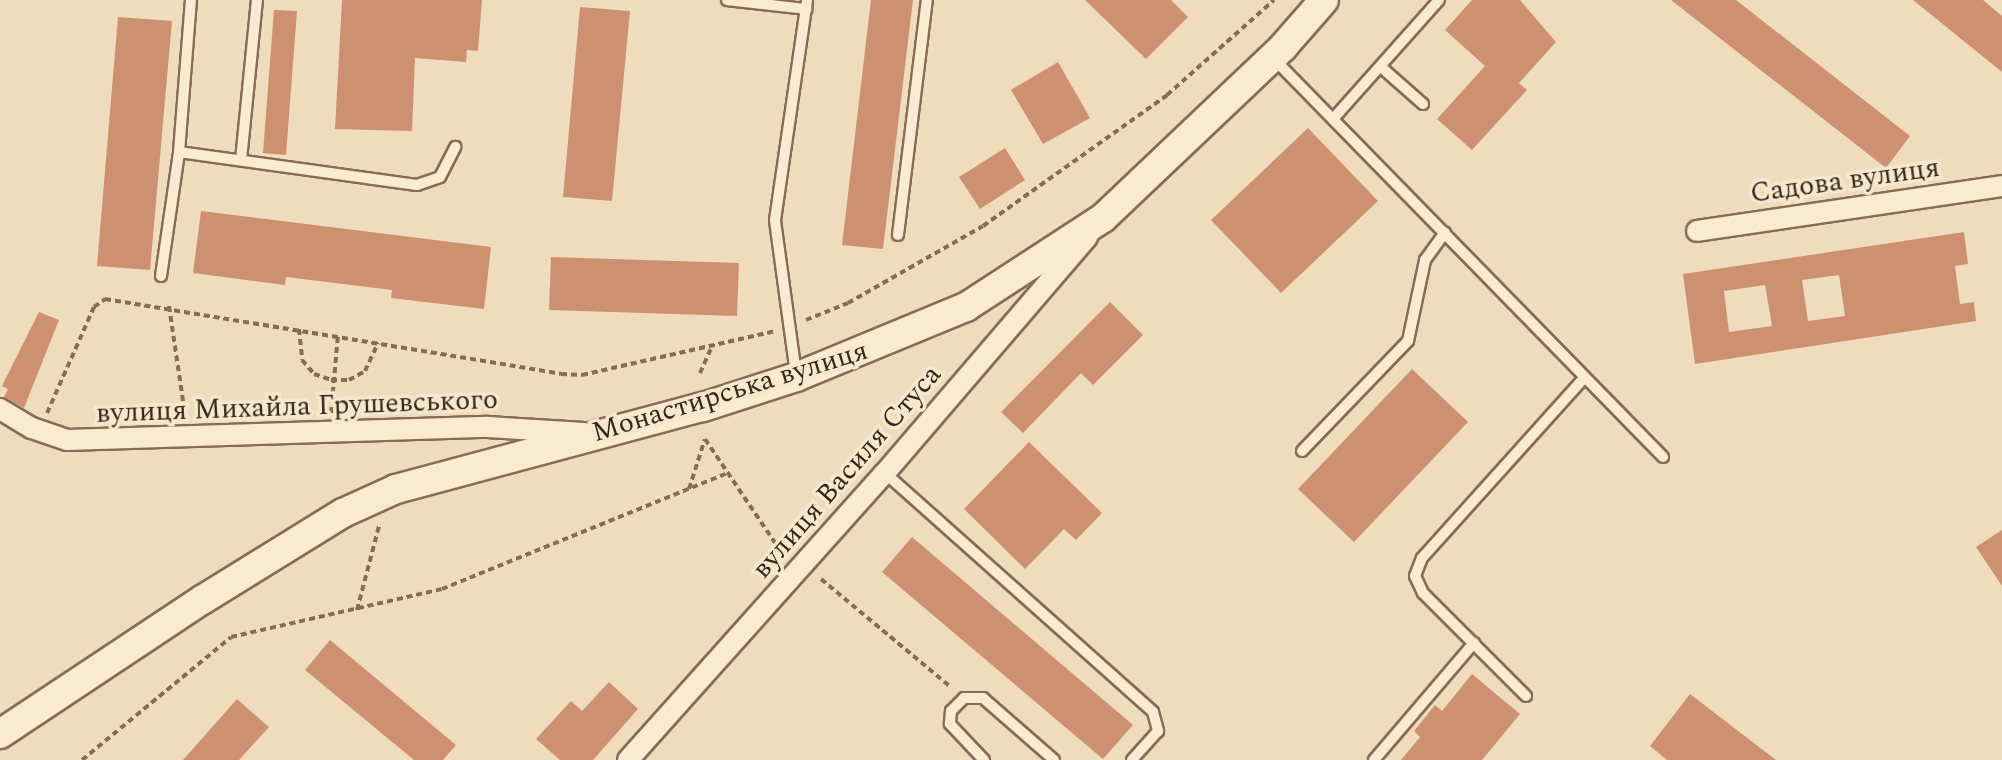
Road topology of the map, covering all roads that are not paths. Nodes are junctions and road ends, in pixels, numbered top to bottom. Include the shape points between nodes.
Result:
1 (191, 0) edge
2 (257, 0) edge
3 (727, 0) edge
4 (927, 0) edge
5 (1324, 0) edge
6 (1439, 0) edge
7 (806, 5) edge
8 (1272, 57) junction
9 (1381, 67) junction
10 (1423, 104) dead end
11 (1333, 119) junction
12 (455, 147) dead end
13 (179, 152) junction
14 (241, 160) junction
15 (2002, 186) edge
16 (1103, 218) junction
17 (1697, 231) dead end
18 (1445, 232) junction
19 (898, 235) dead end
20 (161, 276) dead end
21 (796, 377) junction
22 (1584, 378) junction
23 (0, 409) edge
24 (603, 434) junction
25 (1302, 451) dead end
26 (1663, 457) dead end
27 (885, 473) junction
28 (1474, 643) junction
29 (1526, 696) dead end
30 (0, 734) edge
31 (628, 760) edge
32 (984, 760) edge
33 (1054, 760) edge
34 (1132, 760) edge
35 (1374, 760) edge

1 - 13 lane
2 - 14 lane
3 - 7 lane
4 - 19 lane
5 - 8 main road, Монастирська вулиця
6 - 9 lane
7 - 21 lane via 775,220
8 - 11 lane
8 - 16 main road, Монастирська вулиця
9 - 10 lane
9 - 11 lane
11 - 18 lane
12 - 14 lane via 440,177 417,185
13 - 14 lane
13 - 20 lane
15 - 17 street, Садова вулиця
16 - 21 main road, Монастирська вулиця via 966,307
16 - 27 street, вулиця Василя Стуса
18 - 22 lane
18 - 25 lane via 1425,260 1408,341
21 - 24 main road, Монастирська вулиця
22 - 26 lane
22 - 28 lane via 1417,566 1415,576 1423,593
23 - 24 street, вулиця Михайла Грушевського via 67,440 488,427
24 - 30 main road, Монастирська вулиця via 463,468 343,513
27 - 31 street, вулиця Василя Стуса
27 - 34 lane via 1153,712 1158,731
28 - 29 lane
28 - 35 lane
32 - 33 lane via 950,724 951,711 964,698 983,698

